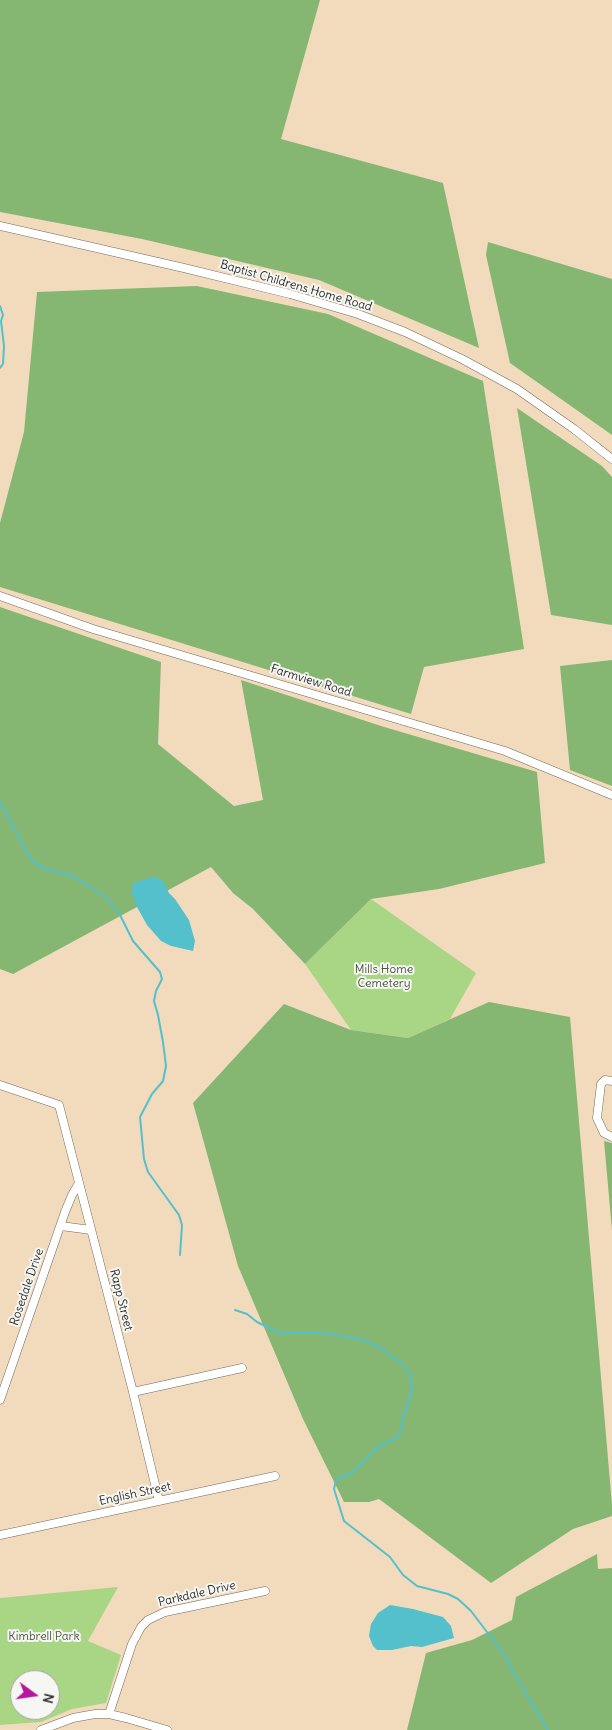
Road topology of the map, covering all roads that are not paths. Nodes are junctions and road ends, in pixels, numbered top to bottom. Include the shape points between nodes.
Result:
1 (0, 226) edge
2 (612, 459) edge
3 (0, 596) edge
4 (612, 794) edge
5 (609, 1081) edge
6 (0, 1085) edge
7 (612, 1137) edge
8 (79, 1183) junction
9 (61, 1226) junction
10 (92, 1230) junction
11 (242, 1368) dead end
12 (133, 1392) junction
13 (0, 1400) edge
14 (275, 1476) dead end
15 (159, 1501) junction
16 (0, 1535) edge
17 (265, 1591) dead end
18 (109, 1714) junction
19 (41, 1730) edge
20 (167, 1730) edge

1 - 2 street, Baptist Childrens Home Road via 290,294 366,317 462,359 517,389
3 - 4 street, Farmview Road via 93,629 506,751
5 - 7 street via 601,1084 597,1118 604,1133
6 - 8 street, Rapp Street via 59,1105
8 - 9 street, Rosedale Drive
8 - 10 street, Rapp Street
9 - 10 street
9 - 13 street, Rosedale Drive
10 - 12 street, Rapp Street
11 - 12 street
12 - 15 street, Rapp Street
14 - 15 street, English Street
15 - 16 street, English Street
17 - 18 street, Parkdale Drive via 165,1612 148,1620 132,1644
18 - 19 street via 84,1715
18 - 20 street

